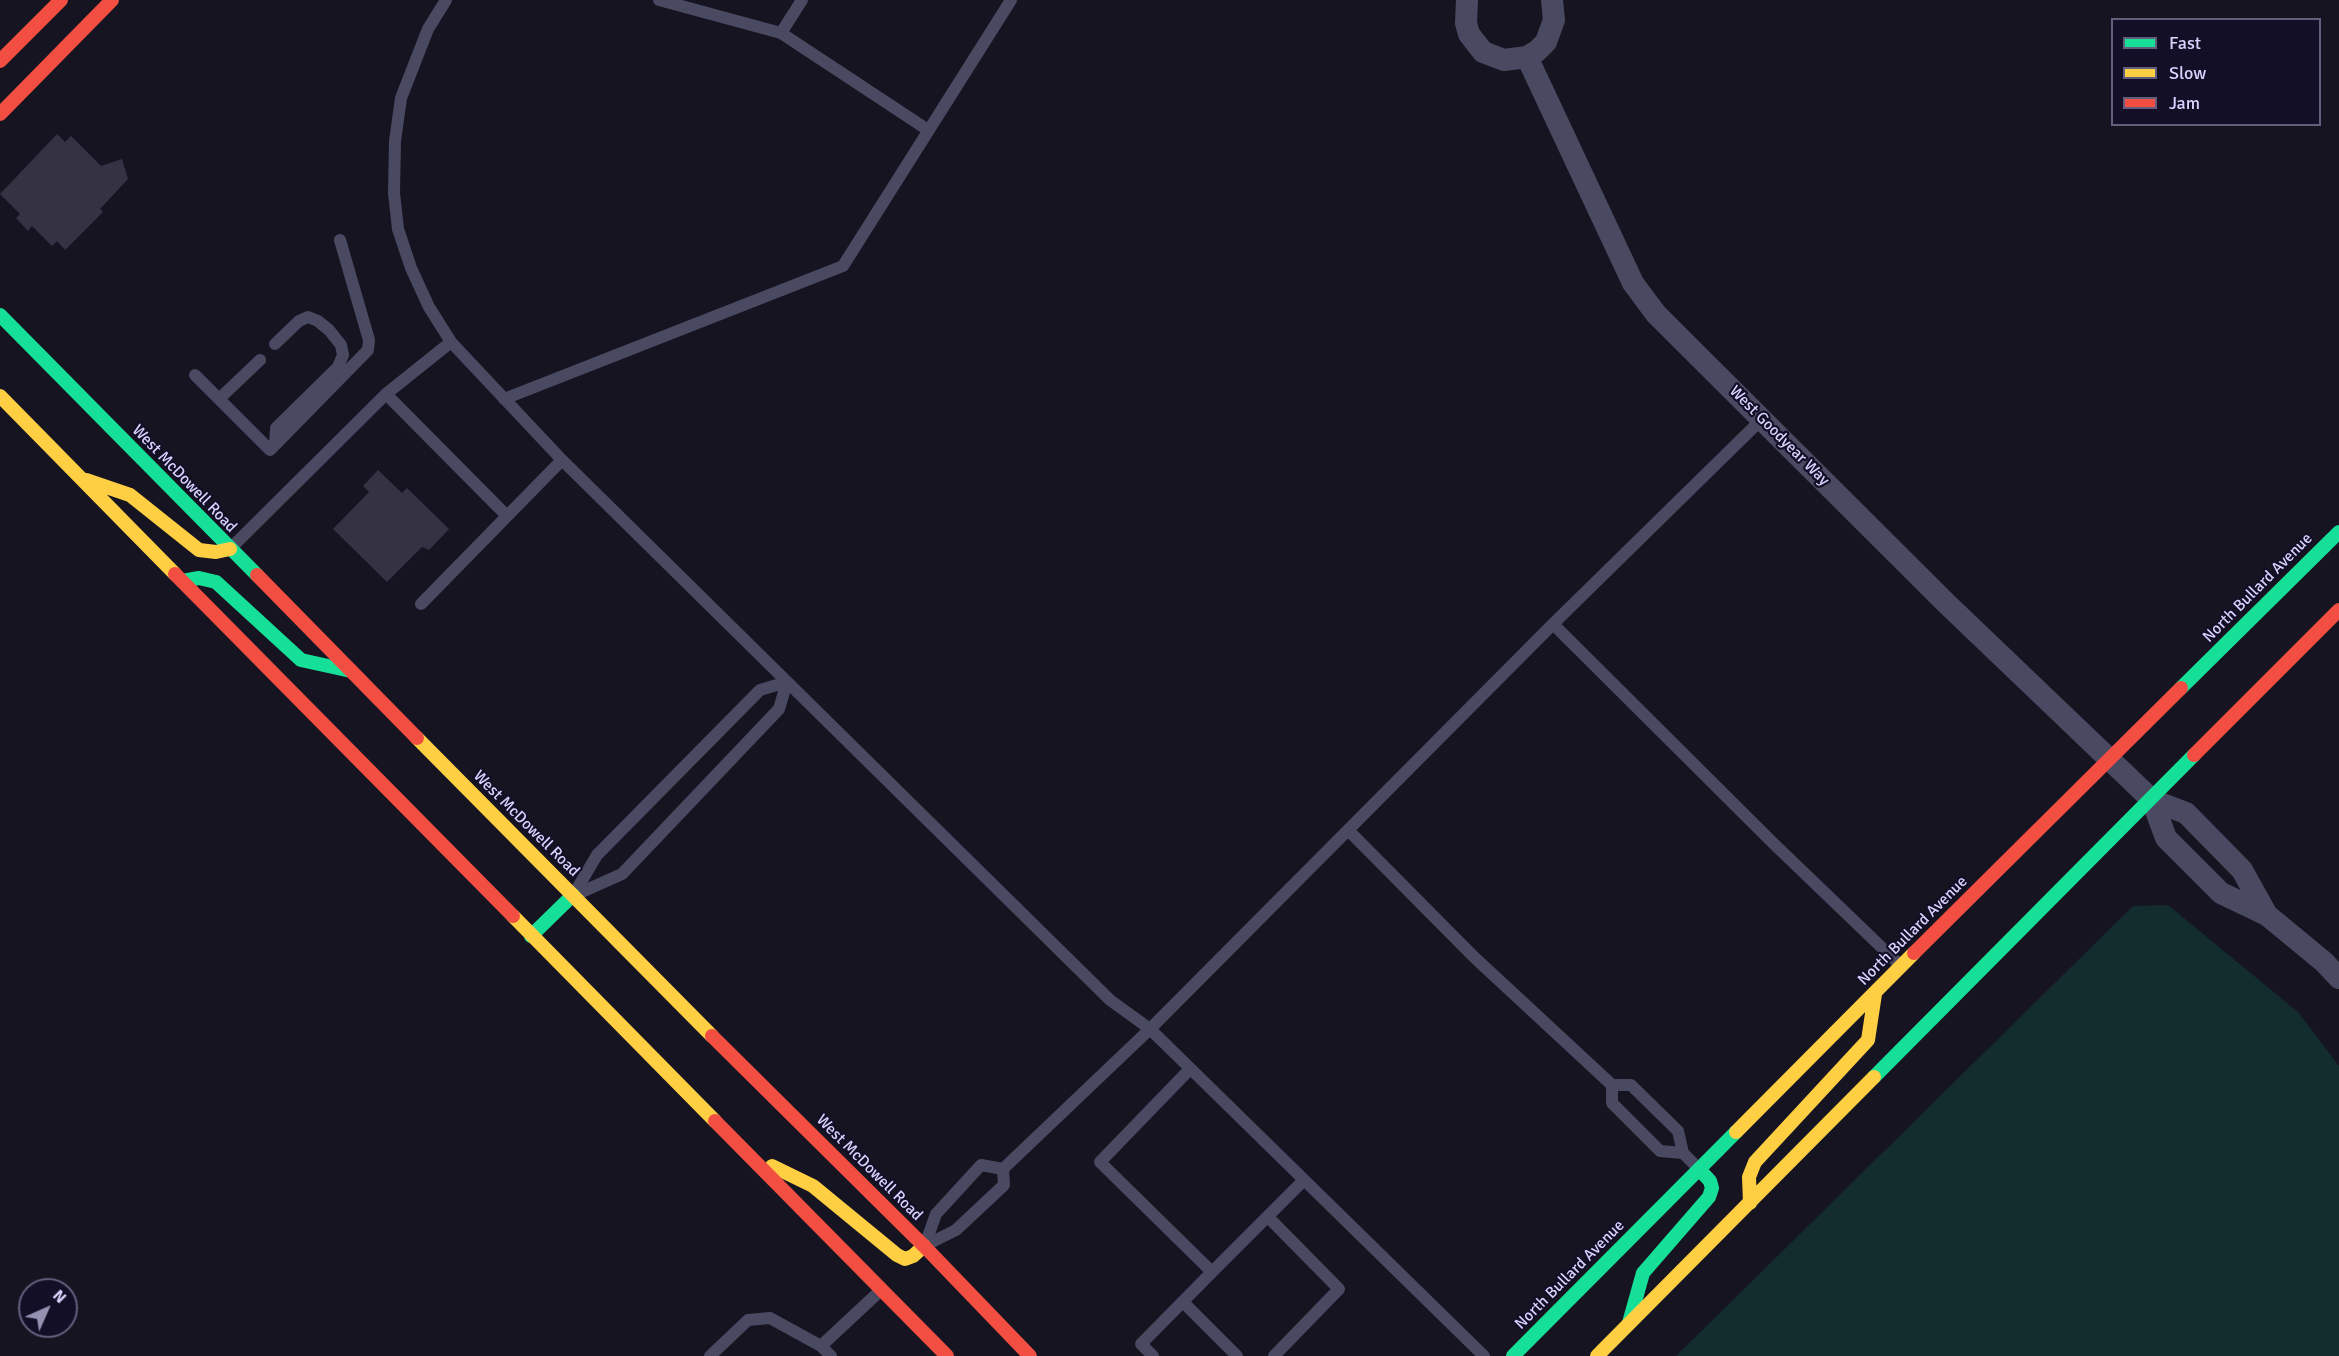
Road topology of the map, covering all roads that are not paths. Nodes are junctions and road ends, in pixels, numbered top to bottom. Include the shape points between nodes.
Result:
1 (61, 0) edge
2 (112, 0) edge
3 (446, 0) edge
4 (659, 0) edge
5 (802, 0) edge
6 (1011, 0) edge
7 (1467, 0) edge
8 (1552, 0) edge
9 (781, 33) junction
10 (1527, 57) junction
11 (0, 61) edge
12 (0, 114) edge
13 (928, 130) junction
14 (340, 240) dead end
15 (0, 315) edge
16 (451, 342) junction
17 (275, 344) dead end
18 (260, 360) dead end
19 (195, 375) dead end
20 (386, 394) junction
21 (0, 396) edge
22 (219, 399) junction
23 (504, 399) junction
24 (1762, 419) junction
25 (275, 445) junction
26 (562, 460) junction
27 (80, 477) junction
28 (507, 516) junction
29 (2339, 532) edge
30 (230, 549) junction
31 (182, 581) junction
32 (421, 604) dead end
33 (2339, 610) edge
34 (1553, 624) junction
35 (351, 671) junction
36 (787, 682) junction
37 (2109, 759) junction
38 (2152, 800) junction
39 (1348, 830) junction
40 (573, 896) junction
41 (2267, 915) junction
42 (531, 936) junction
43 (1902, 966) junction
44 (2339, 978) edge
45 (1875, 994) junction
46 (1150, 1029) junction
47 (1190, 1069) junction
48 (1612, 1085) junction
49 (1683, 1153) junction
50 (752, 1157) junction
51 (1003, 1169) junction
52 (1700, 1169) junction
53 (1304, 1180) junction
54 (1750, 1203) junction
55 (1268, 1217) junction
56 (924, 1246) junction
57 (1212, 1272) junction
58 (882, 1289) junction
59 (1182, 1302) junction
60 (1629, 1325) junction
61 (821, 1346) junction
62 (710, 1356) edge
63 (831, 1356) edge
64 (947, 1356) edge
65 (1030, 1356) edge
66 (1153, 1356) edge
67 (1237, 1356) edge
68 (1274, 1356) edge
69 (1484, 1356) edge
70 (1513, 1356) edge
71 (1597, 1356) edge

1 - 11 main road
2 - 12 main road
3 - 16 lane via 425,37 401,98 394,193 398,229 411,268
4 - 9 lane
5 - 9 lane
6 - 13 lane
7 - 10 street via 1469,34 1483,52 1504,60
8 - 10 street via 1552,32
9 - 13 lane
10 - 24 street, West Goodyear Way via 1633,284 1656,314
13 - 23 lane via 843,266
14 - 25 lane via 369,340 368,350
15 - 30 main road, West McDowell Road
16 - 20 lane
16 - 23 lane
17 - 25 lane via 308,317 328,330 341,345 343,355 338,367 276,429
18 - 22 lane
19 - 22 lane
20 - 28 lane
20 - 30 lane
21 - 27 main road
22 - 25 lane via 270,450
23 - 26 lane
24 - 34 lane
24 - 37 street, West Goodyear Way
26 - 28 lane
26 - 36 lane
27 - 30 main road via 130,495 199,550
27 - 31 main road
28 - 32 lane
29 - 37 main road, North Bullard Avenue
30 - 35 main road, West McDowell Road
31 - 35 main road via 199,578 216,582 301,660
31 - 42 main road
33 - 38 main road
34 - 39 lane
34 - 43 lane
35 - 40 main road, West McDowell Road
36 - 40 lane via 760,690 597,855
36 - 40 lane via 779,709 622,874
36 - 46 lane via 1110,1000
37 - 38 street, West Goodyear Way
37 - 43 main road, North Bullard Avenue
38 - 41 street via 2186,813 2242,870
38 - 41 street via 2166,838 2221,893
38 - 54 main road
39 - 46 lane
39 - 48 lane via 1474,957
40 - 42 main road
40 - 56 main road, West McDowell Road
41 - 44 street
42 - 50 main road
43 - 45 main road, North Bullard Avenue
45 - 52 main road, North Bullard Avenue
45 - 54 main road via 1868,1040 1755,1162 1749,1178
46 - 47 lane
46 - 51 lane
47 - 53 lane
47 - 57 lane via 1100,1162
48 - 49 lane via 1631,1085 1678,1131
48 - 49 lane via 1612,1103 1660,1151
49 - 52 lane
50 - 56 main road via 813,1186 897,1255 905,1259
50 - 58 main road
51 - 56 lane via 1004,1185 956,1230
51 - 56 lane via 981,1165 936,1214
52 - 60 main road via 1710,1181 1709,1197 1643,1273
52 - 70 main road, North Bullard Avenue
53 - 55 lane
53 - 69 lane
54 - 60 main road
55 - 57 lane
55 - 68 lane via 1339,1289
56 - 65 main road, West McDowell Road
57 - 59 lane
58 - 61 lane
58 - 64 main road
59 - 66 lane via 1141,1344
59 - 67 lane
60 - 71 main road
61 - 62 lane via 770,1318 748,1320
61 - 63 lane

